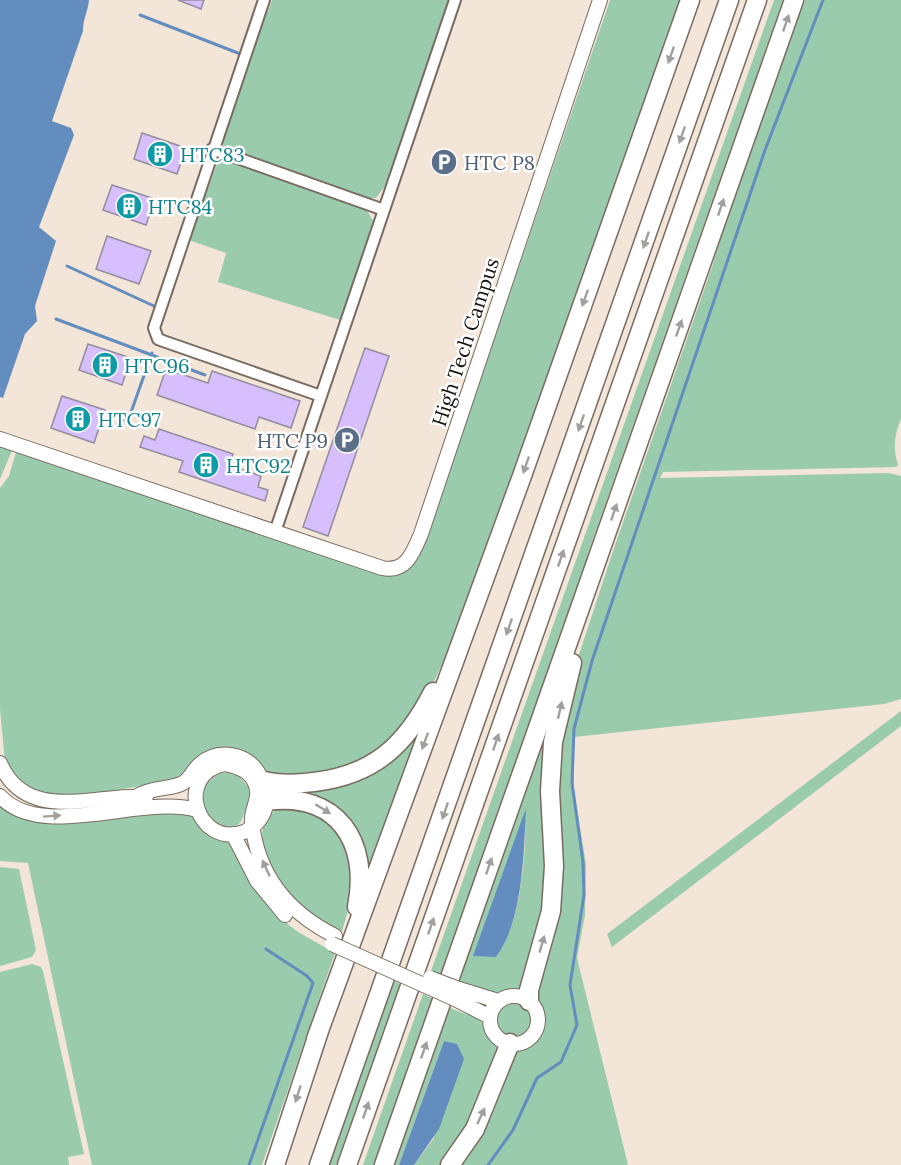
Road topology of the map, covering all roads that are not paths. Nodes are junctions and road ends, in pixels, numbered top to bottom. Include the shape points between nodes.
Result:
1 (264, 0) edge
2 (455, 0) edge
3 (600, 0) edge
4 (690, 0) edge
5 (729, 0) edge
6 (757, 0) edge
7 (794, 0) edge
8 (212, 149) junction
9 (384, 210) junction
10 (321, 396) junction
11 (2, 440) edge
12 (275, 532) junction
13 (594, 567) junction
14 (472, 607) junction
15 (0, 763) edge
16 (259, 781) junction
17 (193, 783) junction
18 (0, 796) edge
19 (267, 801) junction
20 (197, 810) junction
21 (252, 827) junction
22 (233, 834) junction
23 (334, 940) junction
24 (457, 994) junction
25 (498, 1001) junction
26 (528, 1001) junction
27 (490, 1017) junction
28 (316, 1039) junction
29 (510, 1043) junction
30 (275, 1165) edge
31 (319, 1165) edge
32 (347, 1165) edge
33 (384, 1165) edge
34 (450, 1165) edge

1 - 8 street
2 - 9 street
3 - 12 street, High Tech Campus via 411,558 395,569 382,568
4 -> 14 highway
5 -> 31 highway
32 -> 6 highway
13 -> 7 highway
8 - 9 street
8 - 10 street via 154,322 156,333 163,341
9 - 10 street
10 - 12 street
11 - 12 street, High Tech Campus
26 -> 13 highway via 551,911 553,742
33 -> 13 highway
14 - 16 highway via 464,614 434,691 419,718 382,758 359,771 329,780 292,784
14 -> 28 highway
15 - 17 street via 18,789 62,804 148,797
16 - 17 street via 250,764 226,754 201,762
16 - 19 street
16 - 21 street
17 - 20 street
18 -> 20 street via 24,814 42,817 149,808
19 - 21 street via 262,817
19 -> 28 highway via 299,799 326,810 348,833 357,858 359,899 354,922
20 - 22 street via 210,827
21 - 22 street
23 -> 21 street via 306,922 281,897 261,857
22 - 23 street via 245,861 271,900 302,928
23 - 24 street, bridge
24 - 25 street
24 - 27 street
25 - 26 street via 516,996
25 - 27 street
26 - 29 street via 536,1013 537,1027 524,1041
27 - 29 street via 493,1032
28 -> 30 highway
34 -> 29 highway via 475,1130

